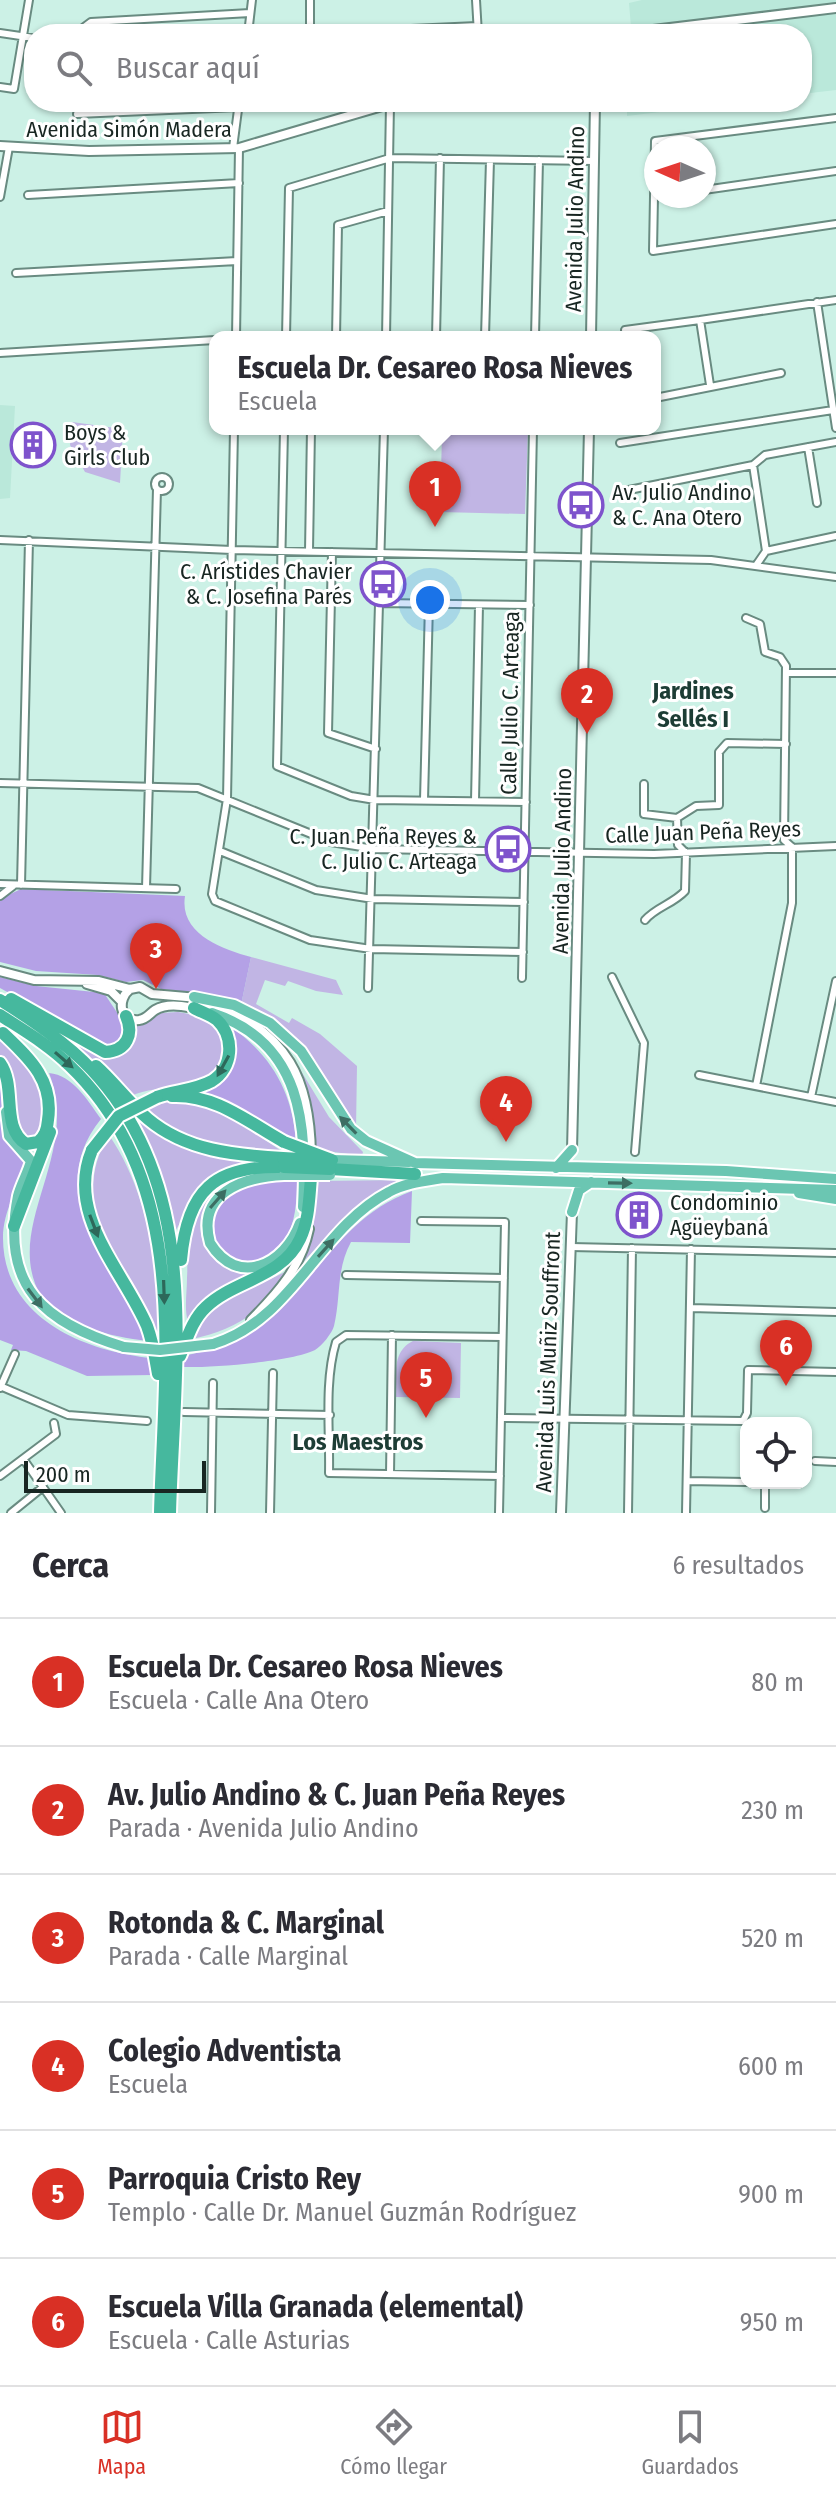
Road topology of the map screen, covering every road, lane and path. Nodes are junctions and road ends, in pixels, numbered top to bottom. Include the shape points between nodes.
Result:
1 (29, 0) edge
2 (252, 0) edge
3 (310, 0) edge
4 (476, 0) edge
5 (836, 8) edge
6 (250, 13) junction
7 (26, 24) edge
8 (89, 24) edge
9 (249, 24) edge
10 (310, 24) edge
11 (477, 24) edge
12 (703, 24) edge
13 (0, 33) edge
14 (24, 37) joint
15 (0, 87) edge
16 (127, 112) edge
17 (238, 112) edge
18 (362, 112) edge
19 (393, 112) edge
20 (595, 112) edge
21 (77, 114) dead end
22 (836, 118) edge
23 (694, 136) edge
24 (4, 146) edge
25 (236, 148) junction
26 (390, 158) junction
27 (440, 158) junction
28 (490, 160) junction
29 (539, 160) junction
30 (594, 161) junction
31 (836, 171) edge
32 (239, 183) junction
33 (716, 188) edge
34 (28, 195) dead end
35 (0, 197) edge
36 (655, 208) edge
37 (388, 211) junction
38 (836, 224) edge
39 (237, 261) junction
40 (16, 273) dead end
41 (836, 300) edge
42 (817, 302) junction
43 (700, 320) junction
44 (625, 330) dead end
45 (236, 331) edge
46 (286, 331) edge
47 (336, 331) edge
48 (386, 331) edge
49 (436, 331) edge
50 (485, 331) edge
51 (535, 331) edge
52 (591, 331) edge
53 (209, 340) edge
54 (0, 353) edge
55 (836, 369) edge
56 (827, 371) junction
57 (781, 373) dead end
58 (710, 385) junction
59 (661, 397) edge
60 (833, 410) junction
61 (836, 428) edge
62 (234, 435) edge
63 (284, 435) edge
64 (311, 435) edge
65 (384, 435) edge
66 (533, 435) edge
67 (589, 435) edge
68 (836, 442) edge
69 (620, 443) dead end
70 (808, 447) junction
71 (753, 465) junction
72 (157, 489) dead end
73 (619, 492) dead end
74 (817, 503) dead end
75 (836, 536) edge
76 (0, 540) edge
77 (29, 540) junction
78 (154, 543) junction
79 (232, 550) junction
80 (282, 551) junction
81 (309, 551) junction
82 (766, 551) junction
83 (332, 552) junction
84 (381, 553) junction
85 (531, 556) junction
86 (587, 557) junction
87 (757, 564) junction
88 (836, 577) edge
89 (380, 603) junction
90 (429, 604) junction
91 (479, 605) junction
92 (530, 605) junction
93 (746, 618) dead end
94 (787, 673) junction
95 (836, 673) edge
96 (786, 744) junction
97 (376, 749) junction
98 (0, 783) edge
99 (24, 783) junction
100 (644, 784) dead end
101 (148, 786) junction
102 (227, 799) junction
103 (375, 800) junction
104 (424, 800) junction
105 (475, 801) junction
106 (526, 802) junction
107 (677, 818) junction
108 (836, 846) edge
109 (792, 847) junction
110 (374, 849) junction
111 (220, 851) junction
112 (525, 852) junction
113 (686, 853) junction
114 (581, 854) junction
115 (0, 884) edge
116 (19, 885) junction
117 (146, 888) junction
118 (176, 889) dead end
119 (0, 896) edge
120 (373, 899) junction
121 (524, 902) junction
122 (645, 920) dead end
123 (371, 949) junction
124 (523, 952) junction
125 (0, 971) edge
126 (612, 977) dead end
127 (522, 978) dead end
128 (836, 981) edge
129 (82, 983) junction
130 (368, 988) dead end
131 (130, 989) junction
132 (152, 994) junction
133 (0, 997) edge
134 (121, 1001) junction
135 (194, 1003) junction
136 (152, 1011) junction
137 (0, 1015) edge
138 (126, 1016) junction
139 (1, 1032) edge
140 (51, 1034) junction
141 (0, 1063) edge
142 (0, 1071) edge
143 (699, 1075) dead end
144 (756, 1086) junction
145 (157, 1097) junction
146 (811, 1097) junction
147 (836, 1102) edge
148 (572, 1150) junction
149 (635, 1152) dead end
150 (284, 1167) junction
151 (331, 1168) junction
152 (415, 1168) junction
153 (556, 1168) junction
154 (587, 1169) junction
155 (726, 1171) junction
156 (836, 1172) edge
157 (311, 1178) junction
158 (836, 1179) edge
159 (542, 1181) junction
160 (558, 1182) junction
161 (591, 1182) junction
162 (761, 1186) junction
163 (836, 1190) edge
164 (836, 1199) edge
165 (572, 1212) junction
166 (421, 1221) dead end
167 (14, 1226) junction
168 (571, 1247) junction
169 (632, 1248) junction
170 (691, 1249) junction
171 (836, 1253) edge
172 (346, 1275) dead end
173 (504, 1278) junction
174 (177, 1291) junction
175 (691, 1308) junction
176 (836, 1312) edge
177 (392, 1335) junction
178 (502, 1337) junction
179 (229, 1339) junction
180 (15, 1354) dead end
181 (175, 1370) junction
182 (836, 1372) edge
183 (273, 1373) dead end
184 (213, 1383) dead end
185 (0, 1387) edge
186 (184, 1412) dead end
187 (213, 1413) junction
188 (272, 1414) junction
189 (330, 1415) junction
190 (502, 1418) junction
191 (565, 1420) junction
192 (147, 1421) dead end
193 (630, 1421) junction
194 (688, 1422) junction
195 (54, 1423) dead end
196 (162, 1433) junction
197 (24, 1460) junction
198 (815, 1461) dead end
199 (836, 1462) edge
200 (390, 1474) junction
201 (0, 1476) edge
202 (500, 1476) junction
203 (687, 1481) junction
204 (740, 1482) edge
205 (43, 1487) junction
206 (765, 1489) edge
207 (765, 1508) dead end
208 (11, 1513) edge
209 (61, 1513) edge
210 (160, 1513) edge
211 (170, 1513) edge
212 (211, 1513) edge
213 (270, 1513) edge
214 (499, 1513) edge
215 (561, 1513) edge
216 (628, 1513) edge
217 (686, 1513) edge

1 - 7 street
2 - 6 street
3 - 10 street
4 - 11 street
5 - 12 street
6 - 8 street
6 - 9 street
13 - 14 street
14 - 15 street via 14,89
16 - 21 street
17 - 25 street
18 - 25 street, Avenida Simón Madera
19 - 26 street
20 - 30 street, Avenida Julio Andino
22 - 23 street
24 - 25 street, Avenida Simón Madera via 89,151
24 - 35 street
25 - 32 street
26 - 27 street
26 - 37 street
26 - 46 street via 289,188
27 - 28 street
27 - 49 street
28 - 29 street
28 - 50 street
29 - 30 street
29 - 51 street
30 - 52 street, Avenida Julio Andino
31 - 33 street
32 - 34 street
32 - 39 street
36 - 38 street via 653,251
37 - 47 street via 338,225
37 - 48 street
39 - 40 street
39 - 45 street
41 - 42 street
42 - 43 street
42 - 56 street
43 - 44 street
43 - 58 street
53 - 54 street
55 - 56 street
56 - 60 street
57 - 58 street
58 - 59 street
60 - 61 street
60 - 69 street
62 - 79 street
63 - 80 street
64 - 81 street
65 - 84 street
66 - 85 street, Calle Julio C. Arteaga
67 - 86 street, Avenida Julio Andino
68 - 70 street
70 - 71 street via 765,455
70 - 74 street
71 - 73 street
71 - 82 street
72 - 78 street
75 - 82 street
76 - 77 street
77 - 78 street
77 - 99 street
78 - 79 street
78 - 101 street
79 - 80 street
79 - 102 street
80 - 81 street
80 - 103 street via 277,766 351,796
81 - 83 street
82 - 87 street
83 - 84 street
83 - 97 street via 328,733
84 - 85 street
84 - 89 street
85 - 86 street
85 - 92 street, Calle Julio C. Arteaga
86 - 87 street
86 - 114 street, Avenida Julio Andino
87 - 88 street
89 - 90 street
89 - 97 street
90 - 91 street
90 - 104 street
91 - 92 street
91 - 105 street
92 - 106 street, Calle Julio C. Arteaga
93 - 94 street via 760,624 765,652 782,659
94 - 95 street
94 - 96 street
96 - 107 street via 727,743 719,752 719,805 691,808
96 - 109 street via 784,840
97 - 103 street
98 - 99 street, Calle Juan Peña Reyes
99 - 101 street, Calle Juan Peña Reyes
99 - 116 street
100 - 107 street via 644,814
101 - 102 street, Calle Juan Peña Reyes via 198,788
101 - 117 street
102 - 110 street, Calle Juan Peña Reyes via 331,842
102 - 111 street
103 - 104 street
103 - 110 street
104 - 105 street
105 - 106 street
106 - 112 street, Calle Julio C. Arteaga
107 - 113 street via 678,845
108 - 109 street, Calle Juan Peña Reyes
109 - 113 street, Calle Juan Peña Reyes
109 - 144 street via 792,903
110 - 112 street, Calle Juan Peña Reyes
110 - 120 street
111 - 120 street via 316,890
111 - 123 street via 215,901 310,940
112 - 114 street, Calle Juan Peña Reyes
112 - 121 street, Calle Julio C. Arteaga
113 - 114 street, Calle Juan Peña Reyes
113 - 122 street via 685,891
114 - 148 street, Avenida Julio Andino
115 - 116 street
116 - 117 street
116 - 119 street
117 - 118 street
120 - 121 street
120 - 123 street
121 - 124 street, Calle Julio C. Arteaga
123 - 124 street
123 - 130 street
124 - 127 street, Calle Julio C. Arteaga
125 - 129 street
126 - 149 street via 644,1043
128 - 146 street
129 - 131 street via 99,981
129 - 134 street via 111,991
131 - 132 street via 144,988
131 - 134 street
132 - 135 street
132 - 136 street
133 - 138 highway via 105,1052 127,1042
133 - 140 highway
134 - 138 street
135 - 136 street
135 -> 145 highway via 225,1030 230,1045 227,1062 211,1081
135 -> 150 highway via 230,1020 267,1047 288,1075 302,1115 304,1190 297,1231 283,1253 267,1264 243,1267 224,1259 207,1234 212,1203 240,1182
152 -> 135 highway via 351,1129 301,1051 270,1023 234,1005
135 - 157 street via 237,1014 269,1033 289,1058 308,1104
136 - 138 street via 141,1020
137 -> 196 highway via 55,1053 90,1088 129,1145 146,1185 164,1285
139 - 141 highway via 44,1080 49,1115 38,1142 26,1144 14,1132 9,1082
139 - 167 highway via 40,1063 53,1106 50,1136
140 - 150 highway via 82,1053 147,1118 179,1139
140 - 174 highway via 86,1063 133,1127 168,1218
142 - 167 highway via 7,1131 31,1161
143 - 144 street
144 - 146 street
145 - 151 highway, bridge via 207,1100
145 -> 196 highway, bridge via 119,1116 92,1150 86,1170 95,1234 153,1343
146 - 147 street
148 - 153 highway
148 - 154 highway
150 - 151 highway, bridge
150 - 174 highway via 242,1169 213,1182 196,1199 183,1234
151 - 152 highway
152 - 153 highway
152 - 159 highway
153 - 154 highway
154 - 155 highway
155 - 156 highway
155 - 158 highway
157 - 179 street via 309,1230 293,1272 277,1295
157 - 181 highway via 306,1222 292,1252 279,1265 206,1306
159 - 160 highway
179 -> 159 highway via 278,1305 349,1223 388,1192 443,1178
160 - 161 highway
160 - 165 highway
161 -> 162 highway
161 - 165 highway via 579,1190
162 - 163 highway
162 - 164 highway
165 - 168 street, Avenida Luis Muñiz Souffront
166 - 173 street via 505,1222
167 -> 179 highway, bridge via 20,1276 43,1309 81,1332 124,1347 160,1350
168 - 169 street
168 - 191 street, Avenida Luis Muñiz Souffront
169 - 170 street
169 - 193 street
170 - 171 street
170 - 175 street
172 - 173 street
173 - 178 street
174 - 181 highway
175 - 176 street
175 - 194 street
177 - 178 street
177 - 189 street via 346,1335 336,1342
177 - 200 street
178 - 190 street
180 - 185 street
181 - 211 highway
182 - 194 street via 748,1370 743,1421
183 - 188 street
184 - 187 street
185 - 192 street via 68,1415
186 - 187 street
187 - 188 street
187 - 212 street
188 - 189 street
188 - 213 street
189 - 200 street via 329,1473
190 - 191 street
190 - 202 street
191 - 193 street
191 - 215 street, Avenida Luis Muñiz Souffront
193 - 194 street
193 - 216 street
194 - 203 street
195 - 197 street via 56,1434
196 - 210 highway
197 - 201 street
197 - 205 street
198 - 199 street
200 - 202 street
202 - 214 street
203 - 204 street
203 - 217 street
205 - 208 street
205 - 209 street
206 - 207 street

